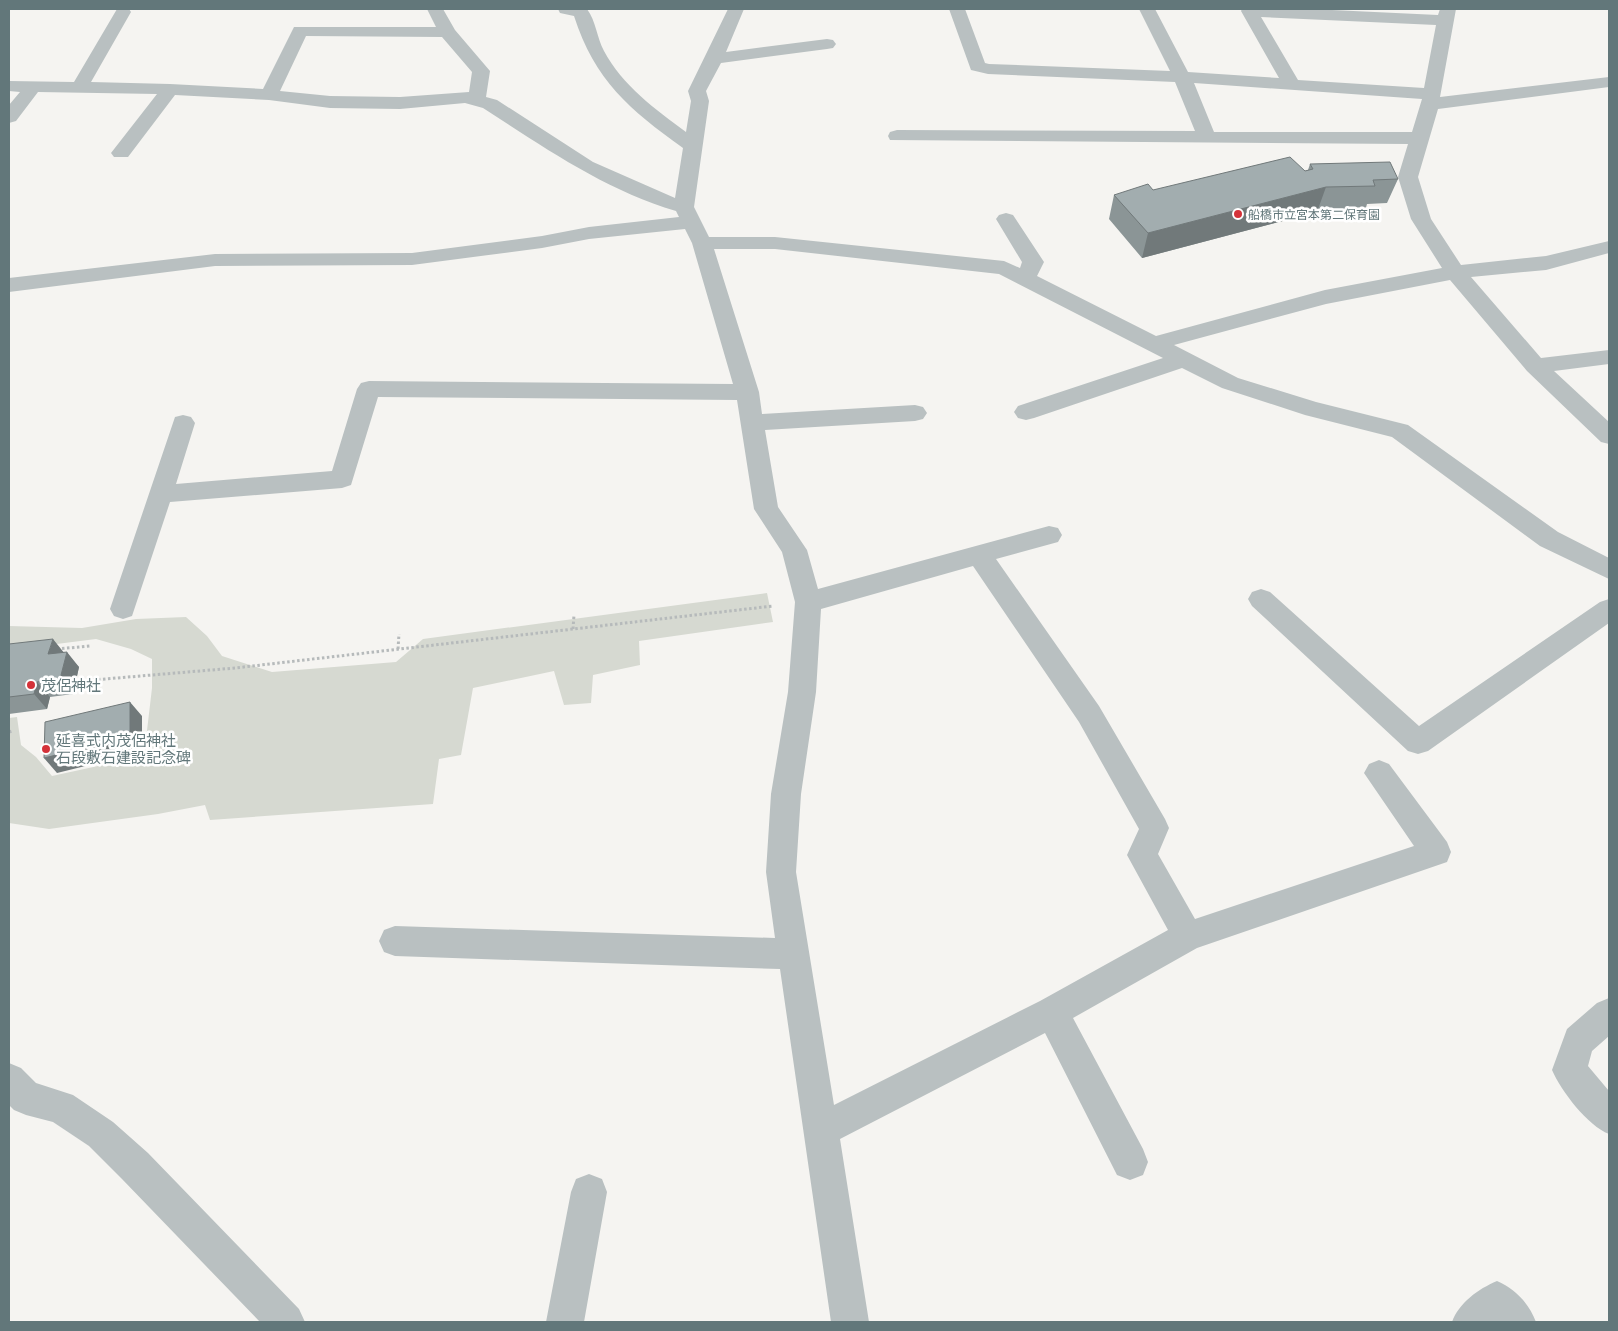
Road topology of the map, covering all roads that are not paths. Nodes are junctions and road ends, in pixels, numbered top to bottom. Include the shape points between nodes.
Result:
1 (435, 9) edge
2 (566, 9) edge
3 (736, 9) edge
4 (957, 9) edge
5 (1147, 9) edge
6 (123, 12) dead end
7 (1446, 14) edge
8 (447, 32) junction
9 (827, 44) dead end
10 (714, 58) junction
11 (1184, 79) junction
12 (1609, 82) edge
13 (9, 86) edge
14 (1293, 86) junction
15 (32, 88) junction
16 (79, 88) junction
17 (170, 89) junction
18 (269, 95) junction
19 (477, 100) junction
20 (1431, 100) junction
21 (9, 117) edge
22 (897, 136) dead end
23 (1206, 136) junction
24 (1420, 138) junction
25 (693, 146) junction
26 (121, 153) dead end
27 (1006, 219) dead end
28 (692, 224) junction
29 (1609, 247) edge
30 (1455, 272) junction
31 (1025, 279) junction
32 (9, 285) edge
33 (1153, 344) junction
34 (1609, 357) edge
35 (1182, 360) junction
36 (1535, 366) junction
37 (747, 392) junction
38 (1026, 412) dead end
39 (915, 413) dead end
40 (752, 422) junction
41 (183, 423) dead end
42 (1609, 436) edge
43 (160, 494) junction
44 (1049, 535) dead end
45 (980, 555) junction
46 (1609, 569) edge
47 (1261, 599) dead end
48 (808, 602) junction
49 (123, 609) dead end
50 (1609, 609) edge
51 (1378, 773) dead end
52 (1188, 936) junction
53 (395, 941) dead end
54 (792, 954) junction
55 (1052, 1012) junction
56 (1609, 1014) edge
57 (14, 1094) edge
58 (1609, 1118) edge
59 (819, 1131) junction
60 (1130, 1162) dead end
61 (589, 1192) dead end
62 (286, 1322) edge
63 (565, 1322) edge
64 (850, 1322) edge
65 (1471, 1322) edge
66 (1517, 1322) edge

1 - 8 street
2 - 25 street via 581,12 597,54 618,83 649,115
3 - 10 street
4 - 11 street via 977,66 988,69 1088,70
5 - 11 street
6 - 16 street
7 - 14 street via 1249,11
7 - 20 street
8 - 18 street via 300,31
8 - 19 street via 481,71
9 - 10 street
10 - 25 street via 697,91 700,101
11 - 14 street
11 - 23 street
12 - 20 street
13 - 15 street
14 - 20 street
15 - 16 street
15 - 21 street
16 - 17 street
17 - 18 street
17 - 26 street
18 - 19 street via 330,102 400,103 466,97
19 - 28 street via 490,104 586,166 660,200
20 - 24 street
22 - 23 street
23 - 24 street
24 - 30 street via 1408,177 1421,219
25 - 28 street
27 - 31 street via 1034,262
28 - 31 street via 775,243 1004,268
28 - 32 street via 589,233 412,259 215,260
28 - 37 street
29 - 30 street via 1546,263
30 - 33 street via 1325,297
30 - 36 street
31 - 33 street
33 - 35 street
34 - 36 street
35 - 38 street
35 - 46 street via 1230,383 1400,431 1549,538
36 - 42 street
37 - 40 street
37 - 43 street via 369,389 342,479
39 - 40 street
40 - 48 street via 766,509 794,550
41 - 43 street
43 - 49 street
44 - 45 street
45 - 48 street
45 - 52 street via 1089,714 1154,828 1142,856
47 - 50 street via 1418,742
48 - 54 street via 802,692 786,794 781,872
51 - 52 street via 1436,852
52 - 55 street
53 - 54 street
54 - 59 street
55 - 59 street
55 - 60 street
56 - 58 street via 1579,1041 1569,1070
57 - 62 street via 61,1107 101,1134
59 - 64 street
61 - 63 street
65 - 66 street via 1497,1300

